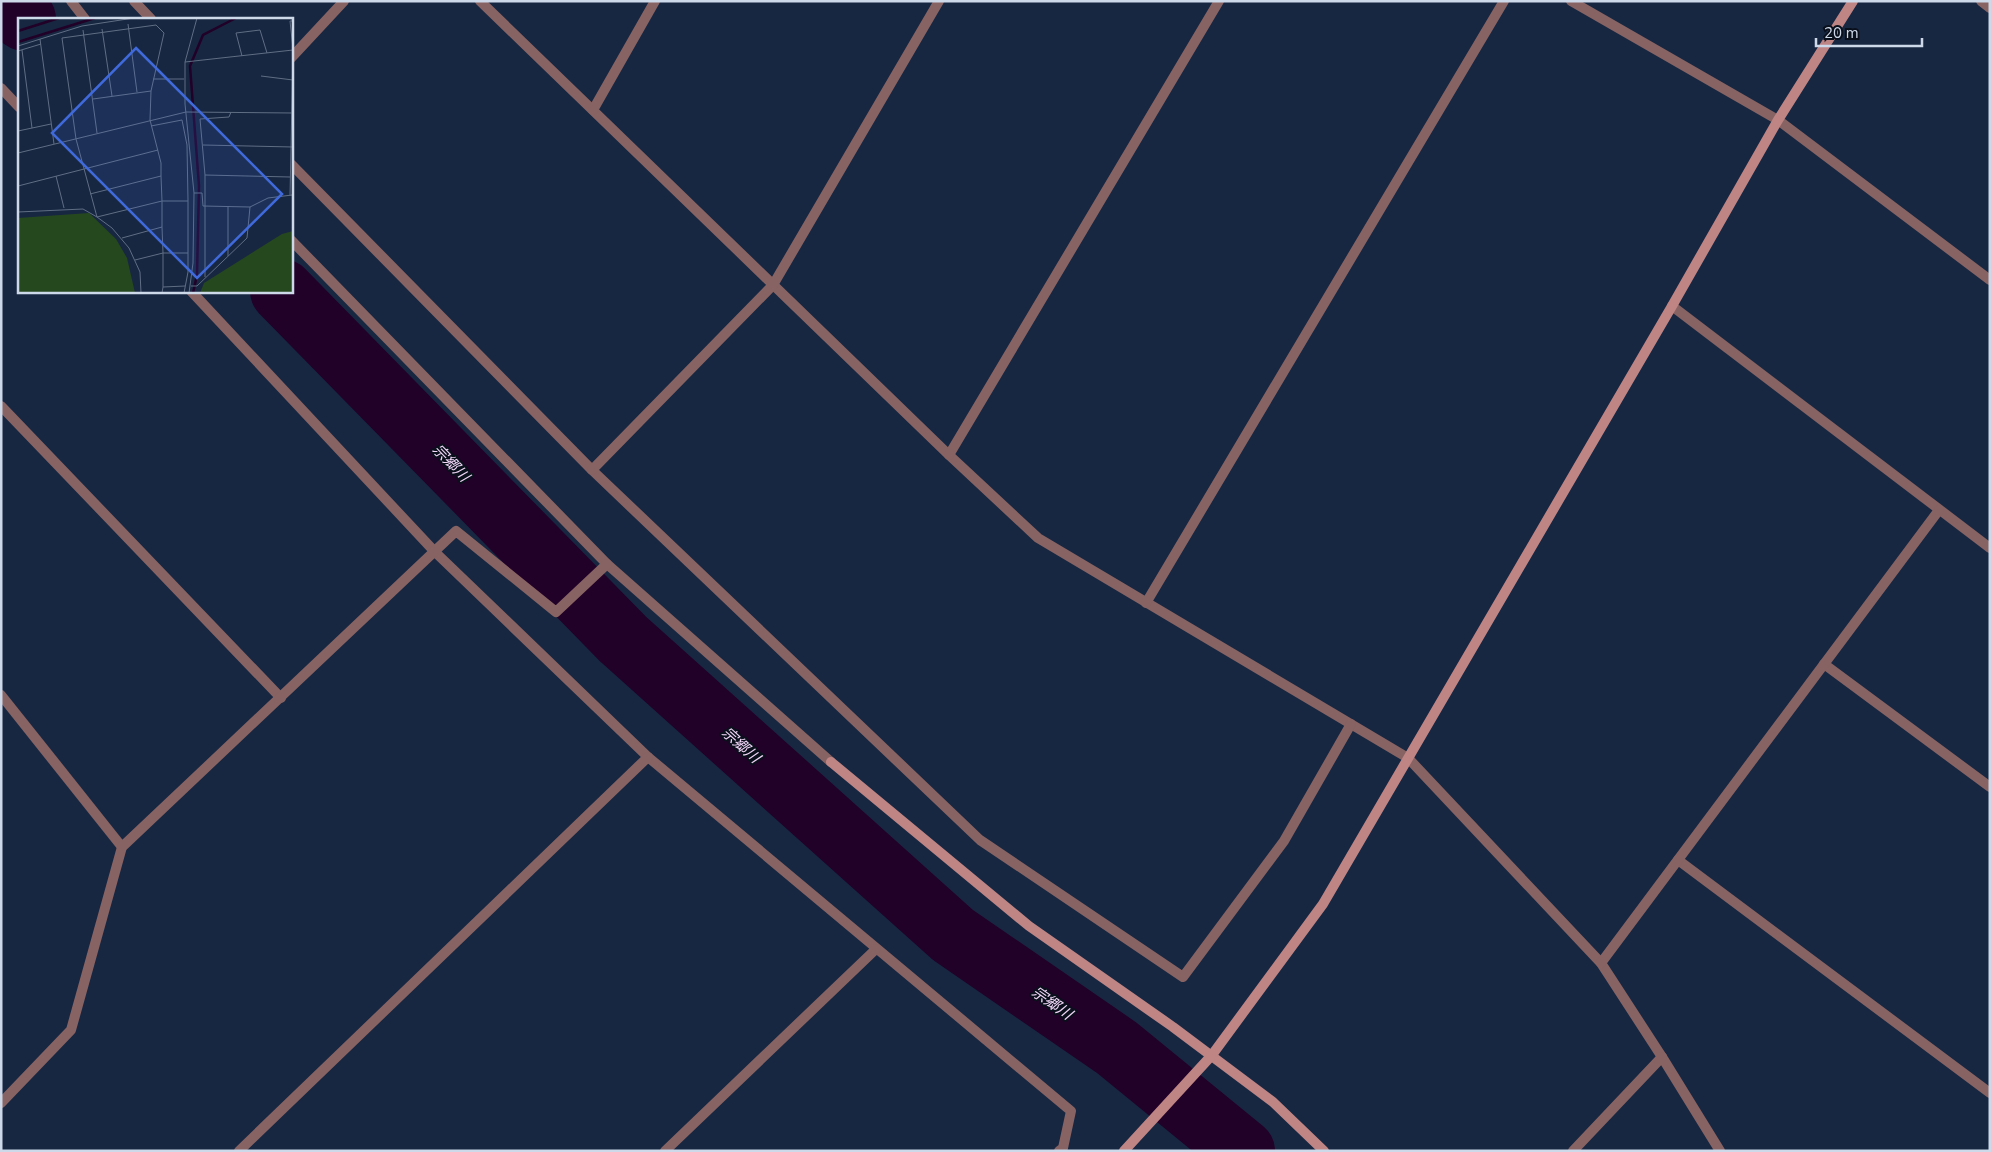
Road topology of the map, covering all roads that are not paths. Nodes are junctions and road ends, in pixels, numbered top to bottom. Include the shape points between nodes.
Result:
1 (71, 1) edge
2 (134, 1) edge
3 (344, 1) edge
4 (480, 1) edge
5 (655, 1) edge
6 (939, 1) edge
7 (1219, 1) edge
8 (1504, 1) edge
9 (1571, 1) edge
10 (1854, 1) edge
11 (1981, 1) edge
12 (1990, 8) edge
13 (85, 18) edge
14 (150, 18) edge
15 (292, 57) edge
16 (1, 88) edge
17 (18, 106) edge
18 (592, 110) junction
19 (1778, 120) junction
20 (292, 165) edge
21 (292, 241) edge
22 (1990, 280) edge
23 (773, 285) junction
24 (192, 292) edge
25 (1672, 306) junction
26 (1, 406) edge
27 (949, 456) junction
28 (592, 470) junction
29 (1939, 510) junction
30 (1990, 548) edge
31 (435, 552) junction
32 (607, 564) junction
33 (1146, 603) junction
34 (1824, 664) junction
35 (1, 696) edge
36 (280, 698) junction
37 (1351, 724) junction
38 (648, 757) junction
39 (1408, 758) junction
40 (1990, 787) edge
41 (122, 847) junction
42 (1678, 860) junction
43 (876, 949) junction
44 (1601, 963) junction
45 (1212, 1055) junction
46 (1662, 1058) junction
47 (1990, 1093) edge
48 (1, 1103) edge
49 (239, 1151) edge
50 (665, 1151) edge
51 (1059, 1151) edge
52 (1124, 1151) edge
53 (1324, 1151) edge
54 (1573, 1151) edge
55 (1720, 1151) edge

1 - 13 street
2 - 14 street
3 - 15 street
4 - 18 street
5 - 18 street
6 - 23 street
7 - 27 street
8 - 33 street
9 - 19 street
10 - 19 street
11 - 12 street
16 - 17 street
18 - 23 street
19 - 22 street
19 - 25 street
20 - 28 street
21 - 32 street
23 - 27 street
23 - 28 street
24 - 31 street
25 - 29 street
25 - 39 street
26 - 36 street
27 - 33 street via 1038,538
28 - 37 street via 980,840 1184,977 1284,840
29 - 30 street
29 - 34 street
31 - 32 street via 456,531 556,612
31 - 36 street
31 - 38 street
32 - 45 street via 831,762 1029,926
33 - 37 street
34 - 40 street
34 - 42 street
35 - 41 street
36 - 41 street
37 - 39 street
38 - 43 street
38 - 49 street
39 - 44 street
39 - 45 street via 1323,904
41 - 48 street via 71,1030
42 - 44 street
42 - 47 street
43 - 50 street
43 - 51 street via 1071,1111 1063,1148
44 - 46 street
45 - 52 street
45 - 53 street via 1273,1102
46 - 54 street
46 - 55 street

